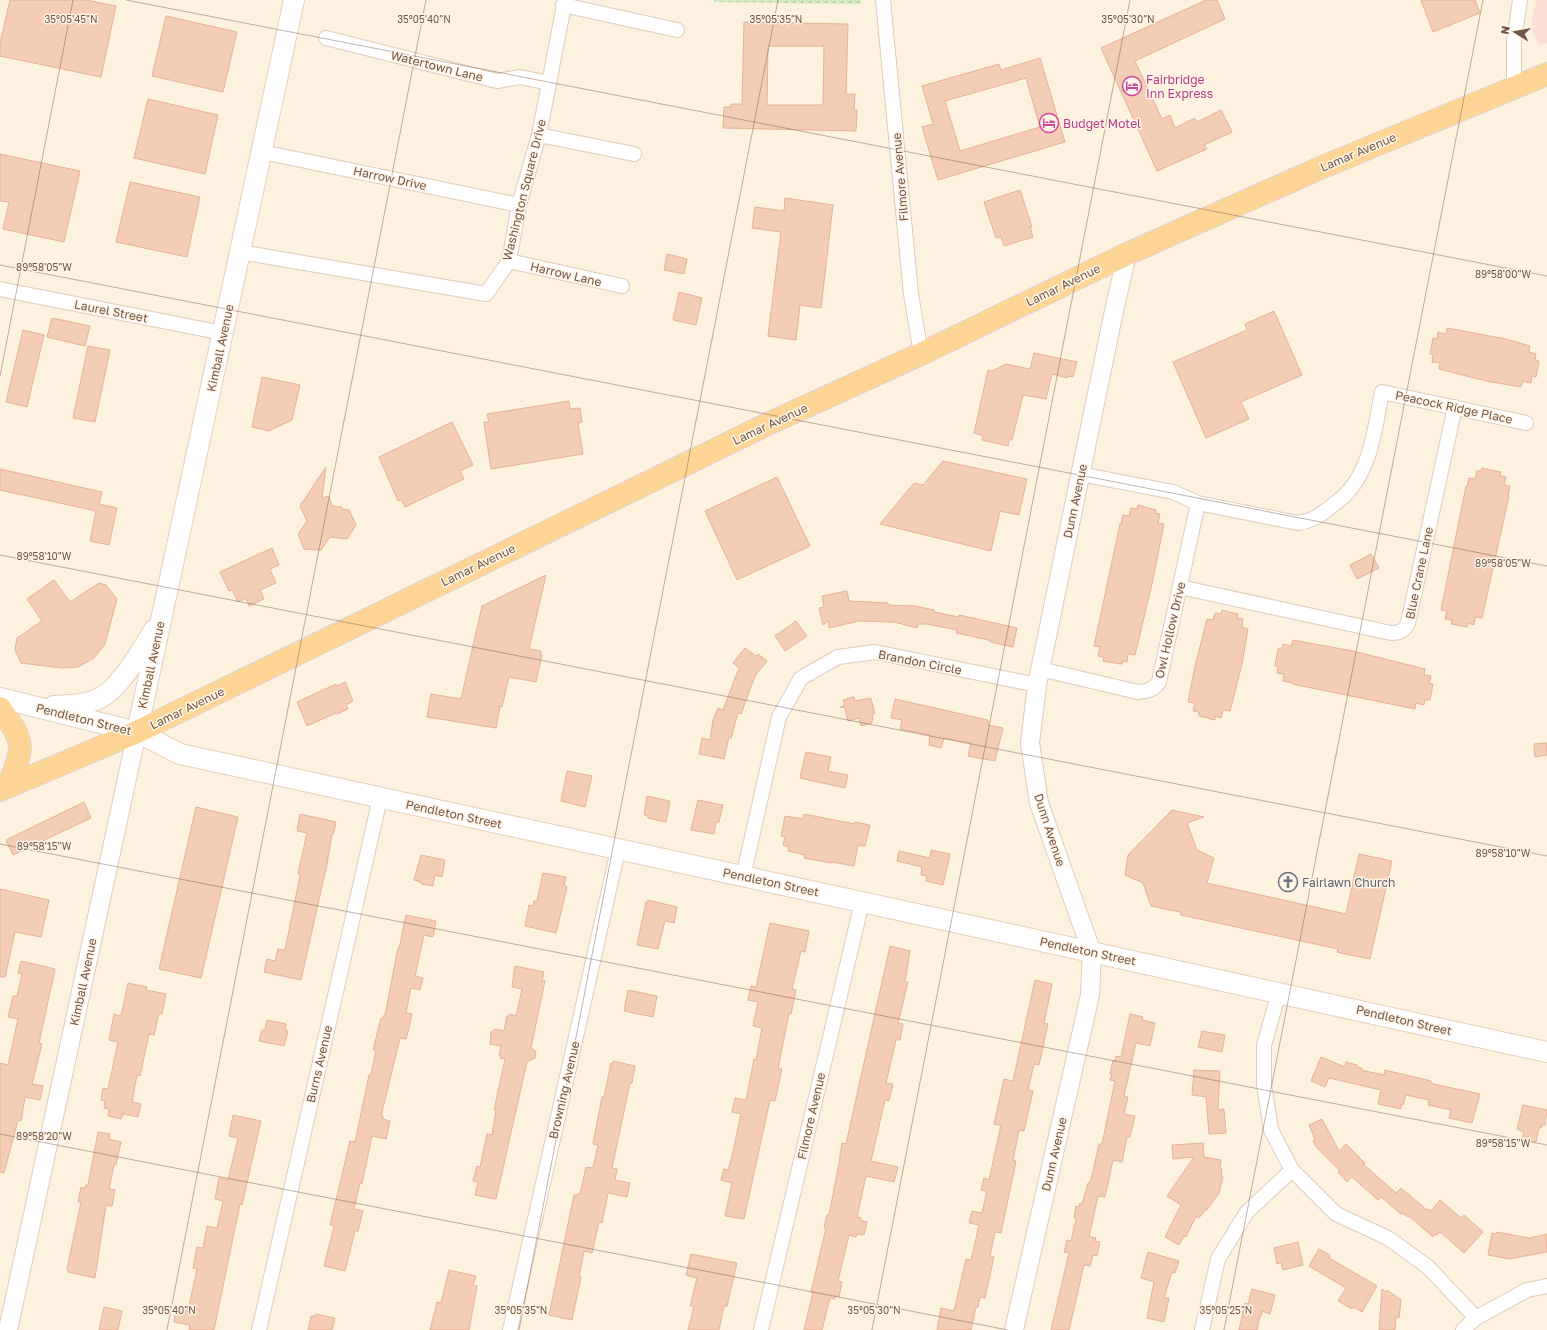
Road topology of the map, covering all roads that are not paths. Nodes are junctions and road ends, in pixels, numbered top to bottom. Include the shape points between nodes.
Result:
1 (294, 0) edge
2 (883, 0) edge
3 (1520, 0) edge
4 (564, 2) edge
5 (677, 30) dead end
6 (326, 38) dead end
7 (1547, 74) edge
8 (548, 83) junction
9 (1514, 87) junction
10 (538, 134) junction
11 (262, 152) junction
12 (634, 154) dead end
13 (519, 205) junction
14 (240, 252) junction
15 (1127, 254) junction
16 (509, 261) junction
17 (622, 286) dead end
18 (0, 289) edge
19 (223, 333) junction
20 (921, 354) junction
21 (1454, 407) junction
22 (1526, 423) dead end
23 (1080, 474) junction
24 (1198, 503) junction
25 (1180, 587) junction
26 (161, 619) junction
27 (1038, 677) junction
28 (0, 698) edge
29 (0, 708) edge
30 (37, 708) junction
31 (137, 732) junction
32 (4, 788) edge
33 (380, 798) junction
34 (618, 850) junction
35 (744, 876) junction
36 (862, 902) junction
37 (1092, 953) junction
38 (1279, 992) junction
39 (1547, 1052) edge
40 (1292, 1170) junction
41 (1547, 1286) edge
42 (1476, 1318) junction
43 (8, 1330) edge
44 (259, 1330) edge
45 (510, 1330) edge
46 (761, 1330) edge
47 (1014, 1330) edge
48 (1202, 1330) edge
49 (1463, 1330) edge

1 - 11 main road, Kimball Avenue
2 - 20 street, Filmore Avenue via 910,294
3 - 9 street via 1514,40
4 - 5 street
4 - 8 street, Washington Square Drive
6 - 8 street, Watertown Lane via 497,81 520,77
7 - 9 main road, Lamar Avenue
8 - 10 street, Washington Square Drive
9 - 15 main road, Lamar Avenue via 1270,190
10 - 12 street
10 - 13 street, Washington Square Drive
11 - 13 street, Harrow Drive
11 - 14 main road, Kimball Avenue
13 - 16 street, Washington Square Drive
14 - 16 street, Washington Square Drive via 486,294
14 - 19 main road, Kimball Avenue
15 - 20 main road, Lamar Avenue
15 - 23 street, Dunn Avenue
16 - 17 street, Harrow Lane
18 - 19 street, Laurel Street
19 - 26 main road, Kimball Avenue
20 - 31 main road, Lamar Avenue via 772,422
21 - 22 street, Peacock Ridge Place
21 - 24 street, Peacock Ridge Place via 1382,392 1363,469 1347,494 1320,516 1308,522 1298,523
21 - 25 street, Blue Crane Lane via 1408,624 1399,633
23 - 24 street via 1174,492
23 - 27 street, Dunn Avenue
24 - 25 street, Owl Hollow Drive
25 - 27 street, Owl Hollow Drive via 1159,682 1154,688 1138,692
26 - 30 main road via 114,687 100,698 81,704
26 - 31 main road, Kimball Avenue
27 - 35 street, Brandon Circle via 875,652 838,657 801,678 779,717
27 - 37 street, Dunn Avenue via 1030,743 1039,804
28 - 30 main road, Pendleton Street
29 - 32 main road via 16,730 20,742 20,757
30 - 31 main road, Pendleton Street
31 - 32 main road, Lamar Avenue
31 - 33 main road, Pendleton Street via 180,754
31 - 43 street, Kimball Avenue
33 - 34 main road, Pendleton Street
33 - 44 street, Burns Avenue
34 - 35 main road, Pendleton Street
34 - 45 street, Browning Avenue
35 - 36 main road, Pendleton Street
36 - 37 main road, Pendleton Street
36 - 46 street, Filmore Avenue
37 - 38 main road, Pendleton Street
37 - 47 street, Dunn Avenue via 1090,995
38 - 39 main road, Pendleton Street
38 - 40 street via 1264,1045 1264,1084 1271,1130
40 - 42 street via 1336,1214 1388,1238 1428,1267
40 - 48 street via 1247,1212 1218,1260
41 - 42 street via 1527,1290
42 - 49 street

